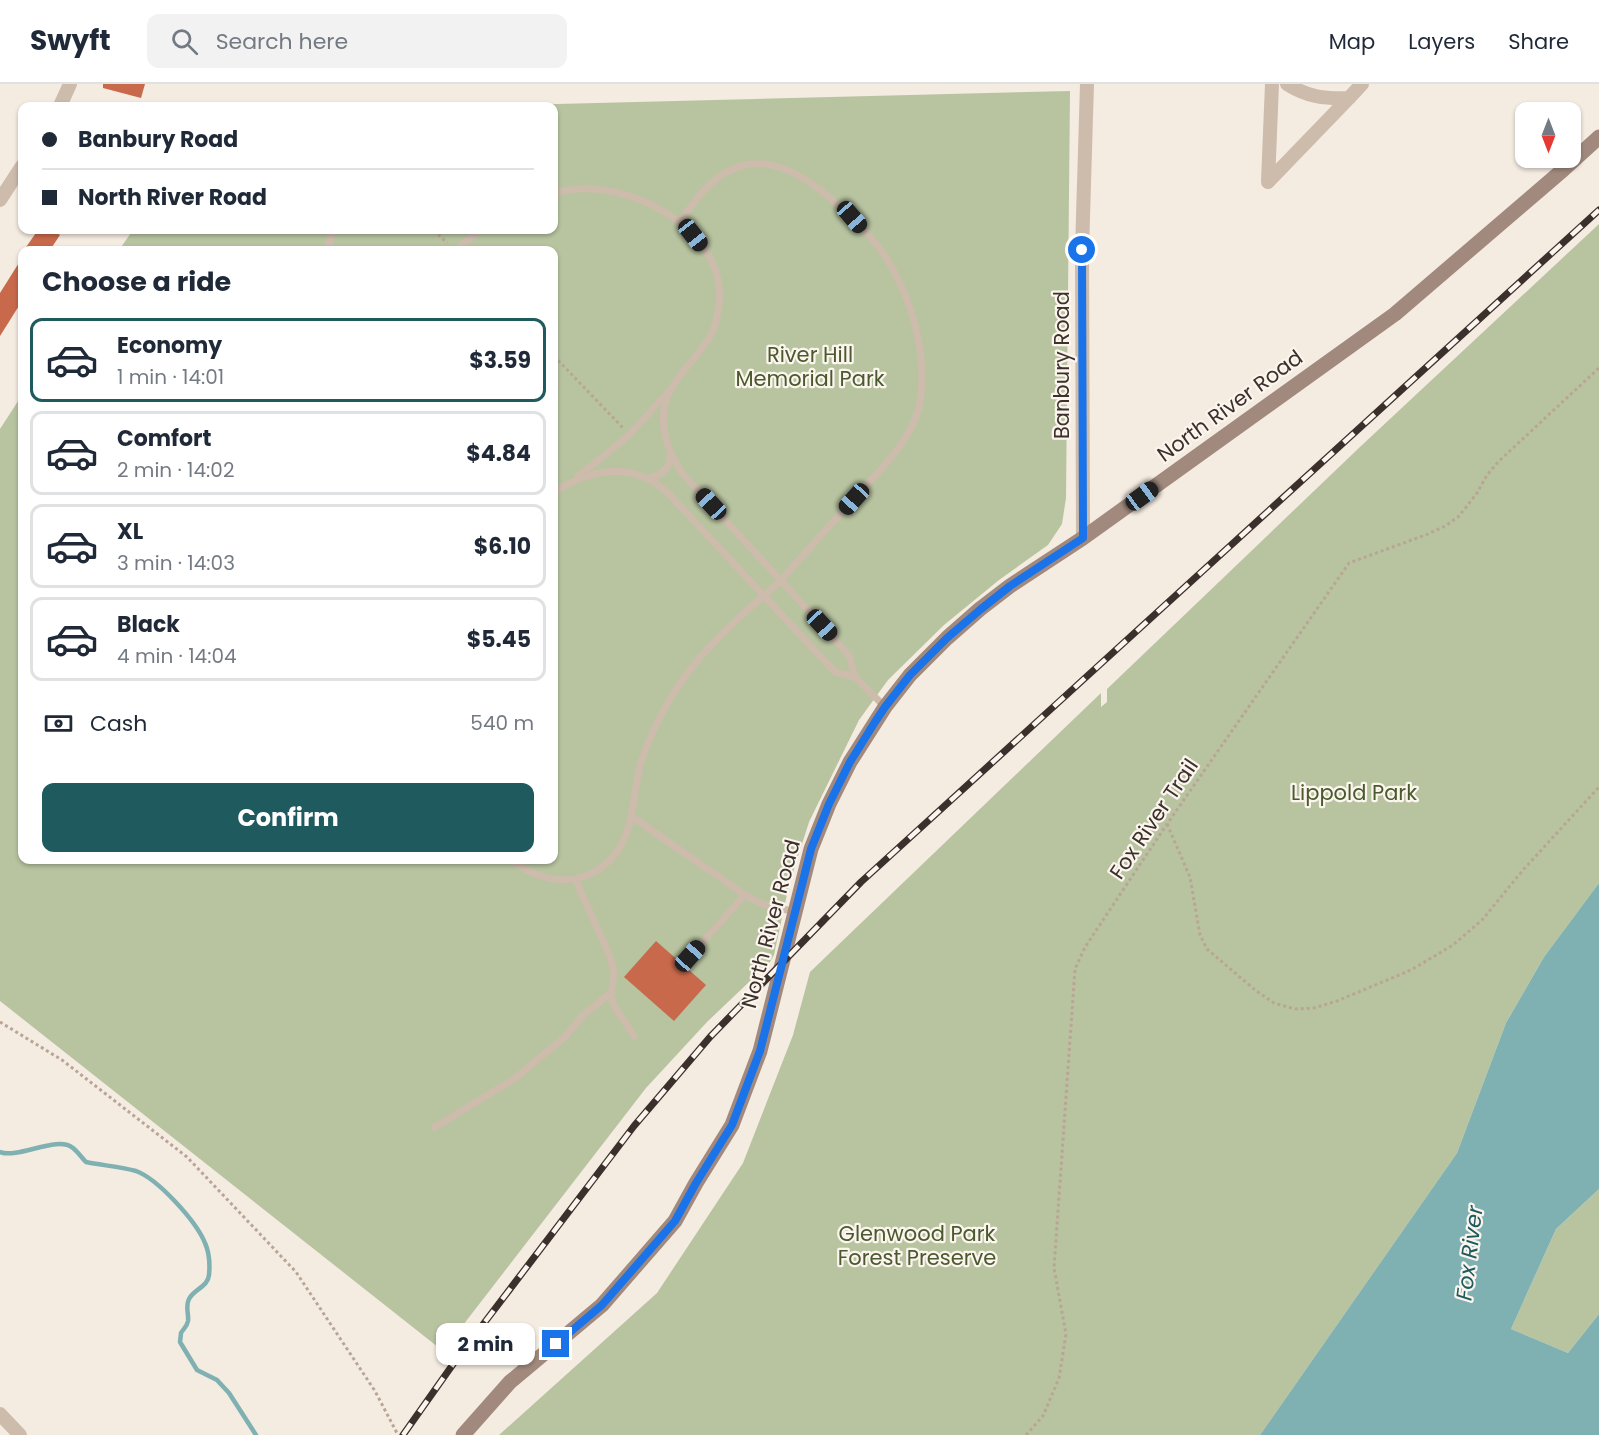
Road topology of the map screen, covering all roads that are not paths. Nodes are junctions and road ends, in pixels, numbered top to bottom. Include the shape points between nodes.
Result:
1 (70, 84) edge
2 (1087, 84) edge
3 (1272, 84) edge
4 (1287, 84) edge
5 (1362, 84) edge
6 (1348, 98) junction
7 (62, 102) edge
8 (1599, 137) edge
9 (18, 172) edge
10 (558, 192) edge
11 (0, 200) edge
12 (681, 222) junction
13 (475, 234) edge
14 (461, 246) edge
15 (672, 388) junction
16 (670, 453) junction
17 (648, 478) junction
18 (569, 483) junction
19 (558, 490) edge
20 (1083, 538) junction
21 (781, 580) junction
22 (763, 595) junction
23 (855, 677) junction
24 (885, 707) junction
25 (631, 816) junction
26 (518, 864) edge
27 (575, 879) junction
28 (745, 895) junction
29 (795, 912) junction
30 (690, 956) dead end
31 (612, 992) junction
32 (634, 1036) dead end
33 (435, 1127) dead end
34 (0, 1414) edge
35 (20, 1435) edge
36 (463, 1435) edge

1 - 7 street
2 - 20 street, Banbury Road via 1082,250
3 - 6 street via 1268,182
4 - 6 street via 1326,99
5 - 6 street
8 - 20 main road, North River Road via 1395,314
9 - 11 street
10 - 12 lane via 610,191 652,204
12 - 15 lane via 706,251 719,282 720,300 712,333
12 - 21 lane via 710,183 733,169 770,165 798,175 852,217 874,242 890,265 912,316 921,360 920,403 913,423 884,466
13 - 14 lane
15 - 16 lane via 664,409
15 - 18 lane via 629,435
16 - 17 lane via 667,468
16 - 21 lane via 683,474
17 - 18 lane via 612,471
17 - 22 lane via 667,492
18 - 19 lane
20 - 24 main road, North River Road via 1010,586 947,638
21 - 22 lane
21 - 23 lane via 849,655
22 - 23 lane via 835,672
22 - 25 lane via 711,646 671,697 650,738
23 - 24 lane
24 - 29 main road, North River Road via 829,804 811,849
25 - 27 lane via 627,834 613,857 593,873
25 - 28 lane
26 - 27 lane via 542,877
27 - 31 lane via 609,954 614,972
28 - 29 lane
28 - 30 lane
29 - 36 main road, North River Road via 760,1051 732,1125 675,1221 602,1305 510,1382
31 - 32 lane via 614,1006
31 - 33 lane via 514,1078
34 - 35 street

